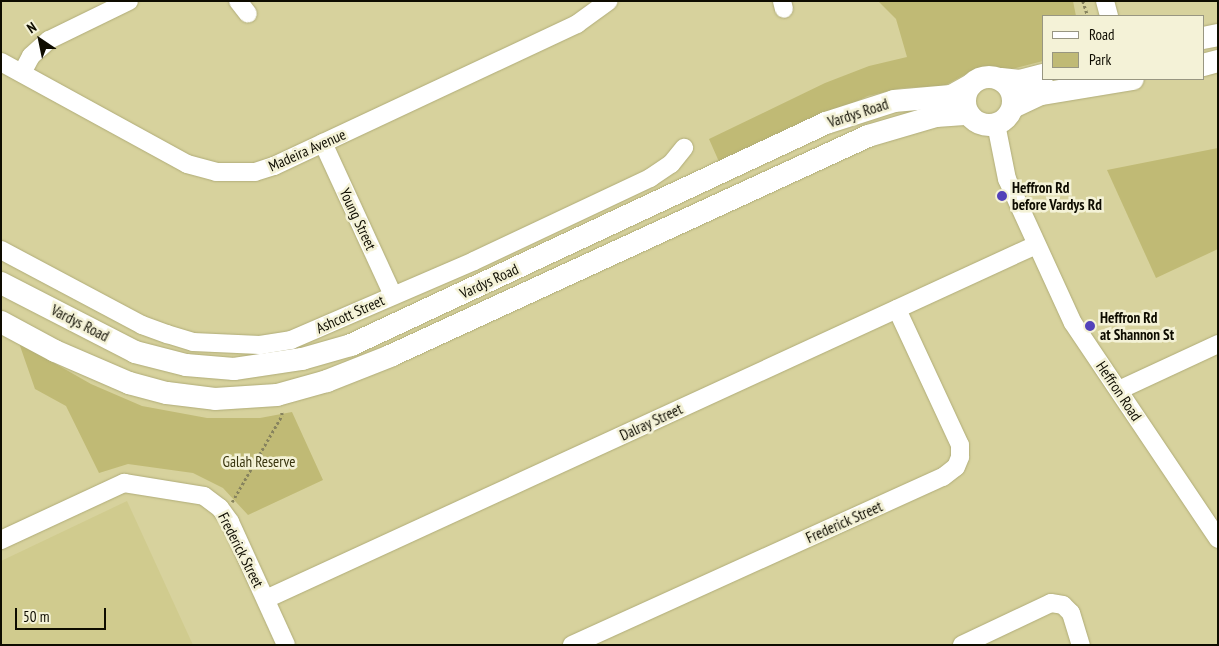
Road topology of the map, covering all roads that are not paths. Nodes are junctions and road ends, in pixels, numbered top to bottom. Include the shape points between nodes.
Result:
1 (129, 1) edge
2 (608, 1) edge
3 (1105, 1) edge
4 (1109, 15) edge
5 (1218, 35) edge
6 (1204, 38) edge
7 (1218, 61) edge
8 (1, 62) edge
9 (1204, 64) edge
10 (22, 73) junction
11 (1042, 75) edge
12 (1001, 80) junction
13 (1123, 80) edge
14 (971, 85) junction
15 (1013, 107) junction
16 (968, 114) junction
17 (996, 124) junction
18 (323, 144) junction
19 (684, 148) dead end
20 (1036, 245) junction
21 (1, 250) edge
22 (1, 283) edge
23 (393, 295) junction
24 (897, 309) junction
25 (1, 322) edge
26 (1218, 344) edge
27 (1119, 390) junction
28 (1218, 539) edge
29 (1, 540) edge
30 (266, 599) junction
31 (286, 645) edge
32 (572, 645) edge
33 (962, 645) edge
34 (1081, 645) edge

1 - 10 street via 49,40 31,56
2 - 18 street, Madeira Avenue via 577,24
3 - 4 street
5 - 6 main road
7 - 9 main road
8 - 10 street, Madeira Avenue
10 - 18 street, Madeira Avenue via 187,164 216,172 256,172
11 - 12 main road via 1020,81
12 - 14 main road via 985,77
12 - 15 main road via 1011,91
13 - 15 main road via 1041,94
14 - 16 main road via 965,98
14 - 22 main road, Vardys Road via 951,96 894,101 826,123 360,341 302,360 234,369 186,366 135,352
15 - 17 main road
16 - 17 main road via 982,124
16 - 25 main road, Vardys Road via 936,116 868,136 390,356 327,381 277,395 215,398 167,393 129,383 55,351
17 - 20 street, Heffron Road via 1007,179
18 - 23 street, Young Street
19 - 23 street, Ashcott Street via 671,164 650,178 474,261
20 - 24 street, Dalray Street
20 - 27 street, Heffron Road via 1073,323
21 - 23 street, Ashcott Street via 142,325 193,342 260,345 292,340
24 - 30 street, Dalray Street
24 - 32 street, Frederick Street via 960,445 956,467 943,477
26 - 27 street
27 - 28 street, Heffron Road
29 - 30 street, Frederick Street via 128,482 204,496 225,514
30 - 31 street, Frederick Street
33 - 34 street via 1051,604 1063,605 1071,613

